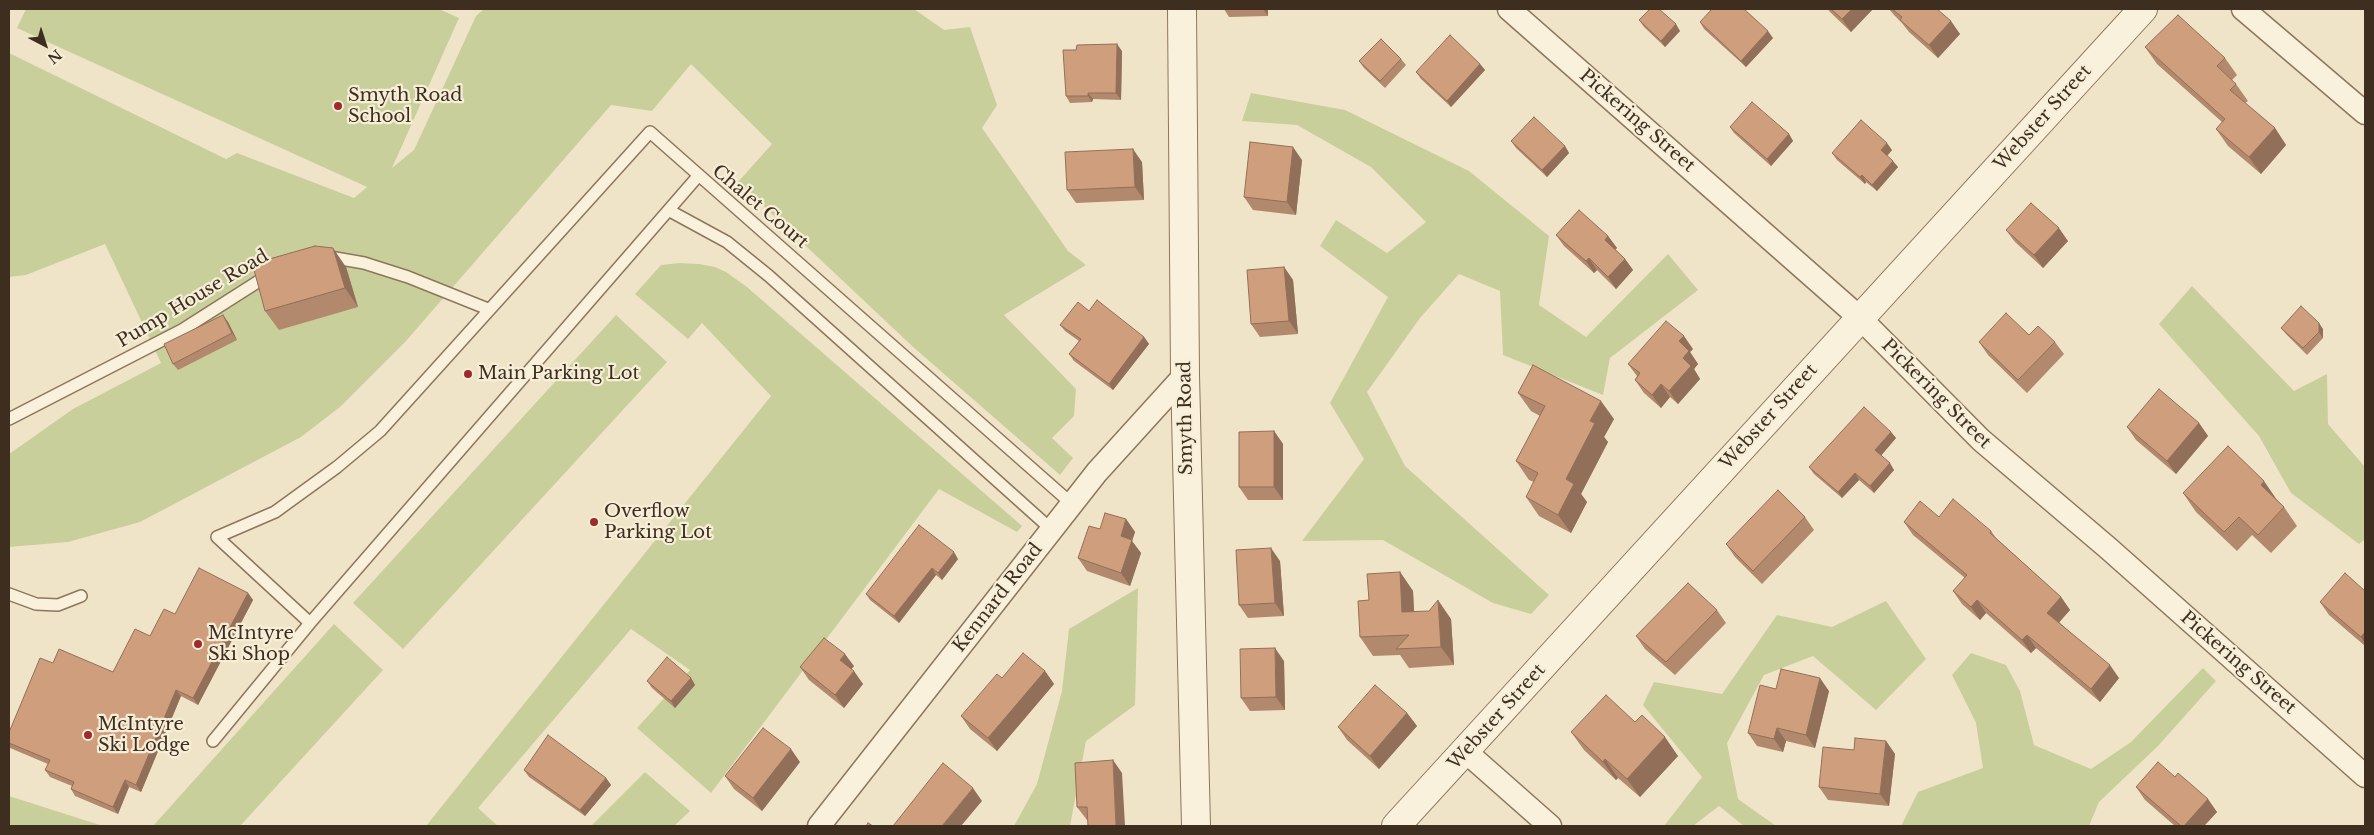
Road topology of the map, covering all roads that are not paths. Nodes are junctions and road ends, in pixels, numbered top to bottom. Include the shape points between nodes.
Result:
1 (1182, 9) edge
2 (1509, 9) edge
3 (2143, 9) edge
4 (2243, 9) edge
5 (2365, 114) edge
6 (699, 175) junction
7 (670, 211) junction
8 (312, 256) edge
9 (278, 268) edge
10 (488, 309) junction
11 (1860, 318) junction
12 (1185, 375) junction
13 (9, 419) edge
14 (1072, 504) junction
15 (1052, 530) junction
16 (9, 594) edge
17 (81, 596) dead end
18 (310, 623) junction
19 (213, 741) dead end
20 (1465, 751) junction
21 (2365, 776) edge
22 (818, 826) edge
23 (1196, 826) edge
24 (1396, 826) edge
25 (1550, 826) edge

1 - 12 street, Smyth Road
2 - 11 street, Pickering Street
3 - 11 street, Webster Street
4 - 5 street
6 - 7 lane, Chalet Court
6 - 10 lane via 650,132
6 - 14 lane, Chalet Court
7 - 15 lane via 727,242 769,276
7 - 18 lane, Chalet Court
8 - 10 lane via 334,256 364,263
9 - 13 lane, Pump House Road via 182,330
10 - 18 lane via 366,443 275,512 217,537
11 - 20 street, Webster Street
11 - 21 street, Pickering Street via 1981,440
12 - 14 street, Kennard Road
12 - 23 street, Smyth Road
14 - 15 street, Kennard Road
15 - 22 street, Kennard Road
16 - 17 lane via 36,604 58,605
18 - 19 lane, Chalet Court
20 - 24 street, Webster Street
20 - 25 street

